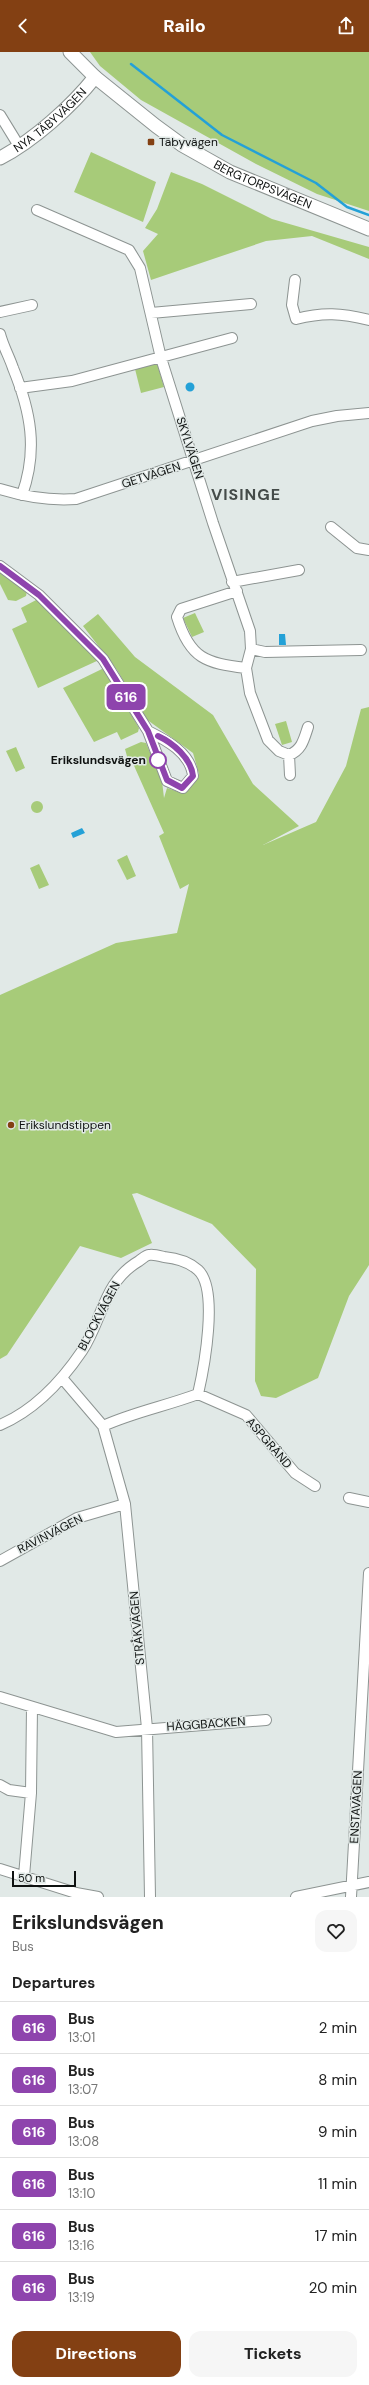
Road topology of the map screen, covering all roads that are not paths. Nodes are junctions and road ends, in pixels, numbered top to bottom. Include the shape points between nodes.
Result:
1 (70, 52) edge
2 (96, 77) junction
3 (0, 115) edge
4 (19, 146) junction
5 (0, 158) edge
6 (37, 210) dead end
7 (369, 229) edge
8 (295, 280) dead end
9 (251, 304) dead end
10 (32, 305) dead end
11 (0, 312) edge
12 (151, 313) junction
13 (369, 320) edge
14 (0, 334) edge
15 (232, 338) dead end
16 (161, 358) junction
17 (20, 388) junction
18 (369, 413) edge
19 (193, 461) junction
20 (0, 489) edge
21 (22, 495) junction
22 (331, 527) dead end
23 (369, 550) edge
24 (0, 566) edge
25 (299, 570) dead end
26 (235, 586) junction
27 (251, 649) junction
28 (361, 650) dead end
29 (246, 668) junction
30 (308, 727) dead end
31 (148, 731) junction
32 (289, 755) junction
33 (290, 775) dead end
34 (62, 1378) junction
35 (198, 1394) junction
36 (0, 1425) edge
37 (103, 1426) junction
38 (315, 1486) dead end
39 (349, 1498) dead end
40 (369, 1502) edge
41 (125, 1504) junction
42 (0, 1561) edge
43 (369, 1572) edge
44 (0, 1697) edge
45 (32, 1707) junction
46 (365, 1712) edge
47 (266, 1720) dead end
48 (146, 1728) junction
49 (0, 1785) edge
50 (31, 1793) junction
51 (0, 1869) edge
52 (24, 1876) junction
53 (369, 1882) edge
54 (352, 1886) junction
55 (98, 1897) edge
56 (150, 1897) edge
57 (296, 1897) edge
58 (351, 1897) edge

1 - 2 main road, BERGTORPSVÄGEN
2 - 4 main road, NYA TÄBYVÄGEN via 78,97
2 - 7 main road, BERGTORPSVÄGEN via 182,145 230,172
3 - 4 street
4 - 5 main road, NYA TÄBYVÄGEN
6 - 12 street, SKYLVÄGEN via 129,250 140,268
8 - 13 street via 292,305 296,319 318,313 341,314
9 - 12 street
10 - 11 street
12 - 16 street, SKYLVÄGEN
14 - 17 street
15 - 16 street
16 - 17 street via 72,381
16 - 19 street, SKYLVÄGEN
17 - 21 street via 32,436 28,477
18 - 19 street, GETVÄGEN via 312,421
19 - 21 street, GETVÄGEN via 76,499 53,500
19 - 26 street, SKYLVÄGEN
20 - 21 street, GETVÄGEN
22 - 23 street via 357,548
24 - 31 street via 39,595 103,659
25 - 26 street
26 - 27 street, SKYLVÄGEN via 250,630
26 - 29 street via 180,609 177,617 181,630 198,655 212,663
27 - 28 street via 265,652
27 - 29 street, SKYLVÄGEN
29 - 32 street, SKYLVÄGEN via 250,693 268,740
30 - 32 street via 301,746
31 - 31 street via 167,780 182,788 193,776 192,767 168,741
32 - 33 street
34 - 35 street, BLOCKVÄGEN via 83,1349 107,1295 124,1269 150,1254 177,1259 198,1270 207,1288 209,1316 204,1369
34 - 36 street via 39,1402
34 - 37 street, STRÅKVÄGEN
35 - 37 street via 173,1404 128,1414
35 - 38 street, ASPGRÄND via 246,1415 295,1473
37 - 41 street, STRÅKVÄGEN
39 - 40 street
41 - 42 street, RAVINVÄGEN via 77,1518
41 - 48 street, STRÅKVÄGEN
43 - 46 street, ENSTAVÄGEN
44 - 45 street, HÄGGBACKEN
45 - 48 street, HÄGGBACKEN via 116,1732
45 - 50 street
46 - 54 street, ENSTAVÄGEN
47 - 48 street, HÄGGBACKEN
48 - 56 street, STRÅKVÄGEN
49 - 50 street via 9,1790
50 - 52 street
51 - 52 street
52 - 55 street via 76,1893
53 - 54 street
54 - 57 street
54 - 58 street, ENSTAVÄGEN

